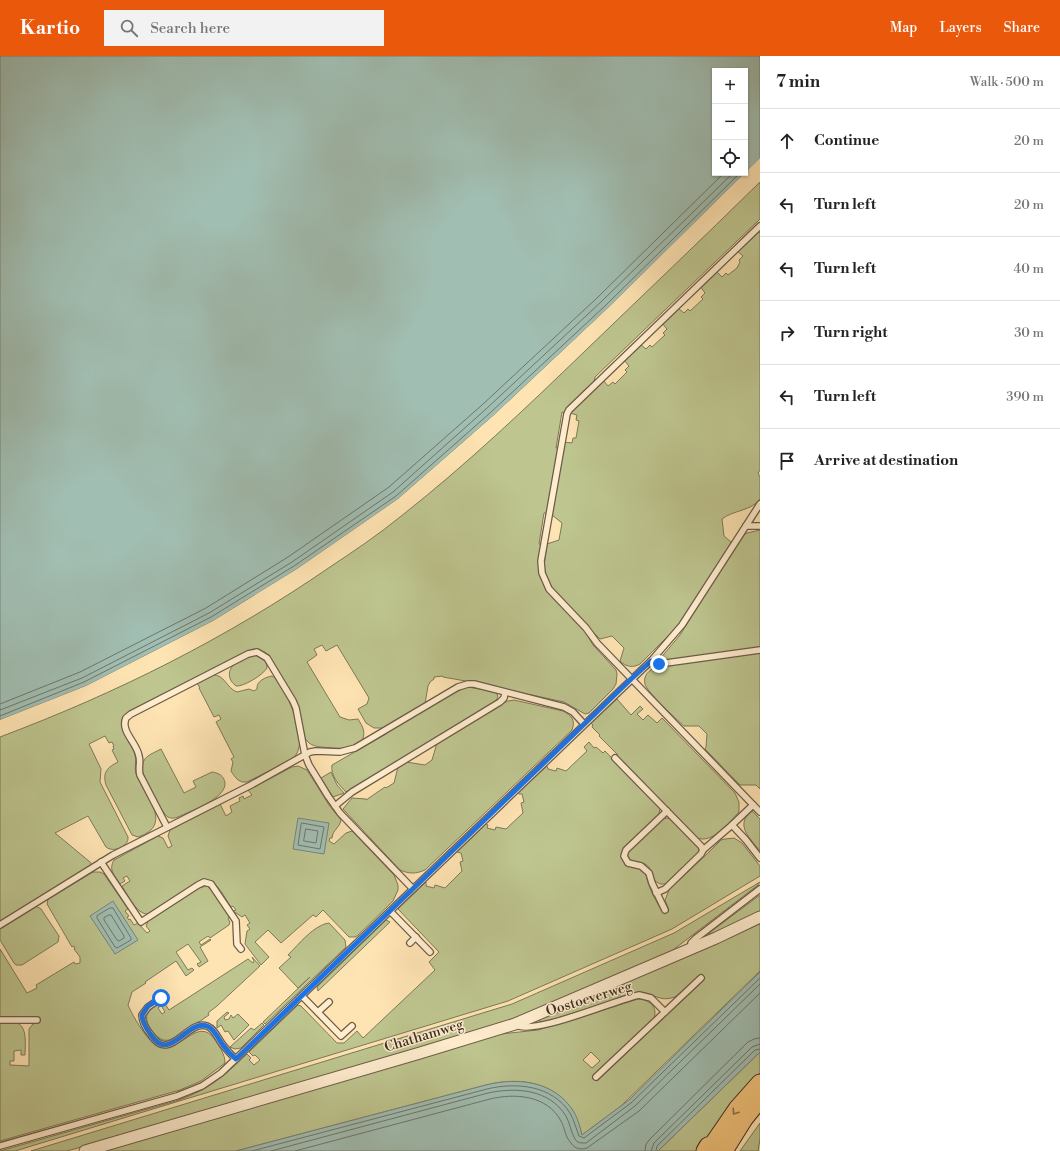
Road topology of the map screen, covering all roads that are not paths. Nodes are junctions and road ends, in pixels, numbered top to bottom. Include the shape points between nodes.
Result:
1 (760, 226) edge
2 (760, 504) edge
3 (746, 526) junction
4 (760, 526) edge
5 (760, 650) edge
6 (651, 661) junction
7 (631, 679) junction
8 (505, 693) junction
9 (584, 724) junction
10 (305, 755) junction
11 (615, 758) dead end
12 (753, 805) junction
13 (335, 806) junction
14 (667, 811) junction
15 (760, 812) edge
16 (732, 825) junction
17 (167, 827) junction
18 (703, 850) junction
19 (760, 858) edge
20 (101, 862) junction
21 (413, 889) junction
22 (760, 889) edge
23 (656, 893) junction
24 (665, 910) dead end
25 (390, 911) junction
26 (760, 917) edge
27 (0, 925) edge
28 (416, 938) junction
29 (410, 943) dead end
30 (691, 948) junction
31 (241, 949) dead end
32 (430, 952) dead end
33 (701, 978) dead end
34 (302, 996) junction
35 (161, 998) dead end
36 (329, 1002) dead end
37 (318, 1012) junction
38 (665, 1012) junction
39 (0, 1020) edge
40 (37, 1020) dead end
41 (515, 1024) junction
42 (352, 1026) dead end
43 (236, 1059) junction
44 (596, 1077) dead end
45 (760, 1083) edge
46 (760, 1099) edge
47 (0, 1146) edge
48 (714, 1149) edge
49 (84, 1151) edge

1 - 7 lane via 573,405 567,414 541,561 542,573 553,595
2 - 3 lane
3 - 4 lane
3 - 6 lane via 682,625
5 - 6 lane via 670,663 659,664
6 - 7 lane
7 - 9 lane
7 - 12 lane
8 - 9 lane via 567,708
8 - 10 lane via 474,684 463,685 355,748 340,752 316,750
8 - 13 lane via 500,702 352,792
9 - 21 lane
10 - 13 lane via 309,766
10 - 17 lane
10 - 17 lane via 293,701 266,658 257,652 248,654 131,714 126,718 125,726 139,756 139,772
11 - 14 lane
12 - 15 lane
12 - 16 lane
13 - 21 lane
14 - 18 lane
14 - 23 lane via 624,854 627,862 643,867 649,873
16 - 18 lane
16 - 19 lane
17 - 20 lane
18 - 23 lane via 665,889
20 - 27 lane
20 - 31 lane via 142,922 198,885 204,882 211,884 236,920 237,944
21 - 25 lane
22 - 30 lane via 691,942
23 - 24 lane
25 - 28 lane
25 - 34 lane
26 - 30 street, Chathamweg
28 - 29 lane
28 - 32 lane
30 - 41 street, Chathamweg
33 - 38 lane
34 - 37 lane
34 - 43 lane
35 - 43 lane via 148,1006 142,1015 144,1025 155,1041 162,1044 173,1042 202,1025 212,1029
36 - 37 lane
37 - 42 lane via 341,1036
38 - 41 lane, Oostoeverweg via 650,998 640,995 538,1027 521,1028
38 - 44 lane
39 - 40 lane
41 - 49 street, Chathamweg
43 - 47 lane via 212,1080 188,1092
45 -> 48 main road via 739,1105
46 - 48 main road

